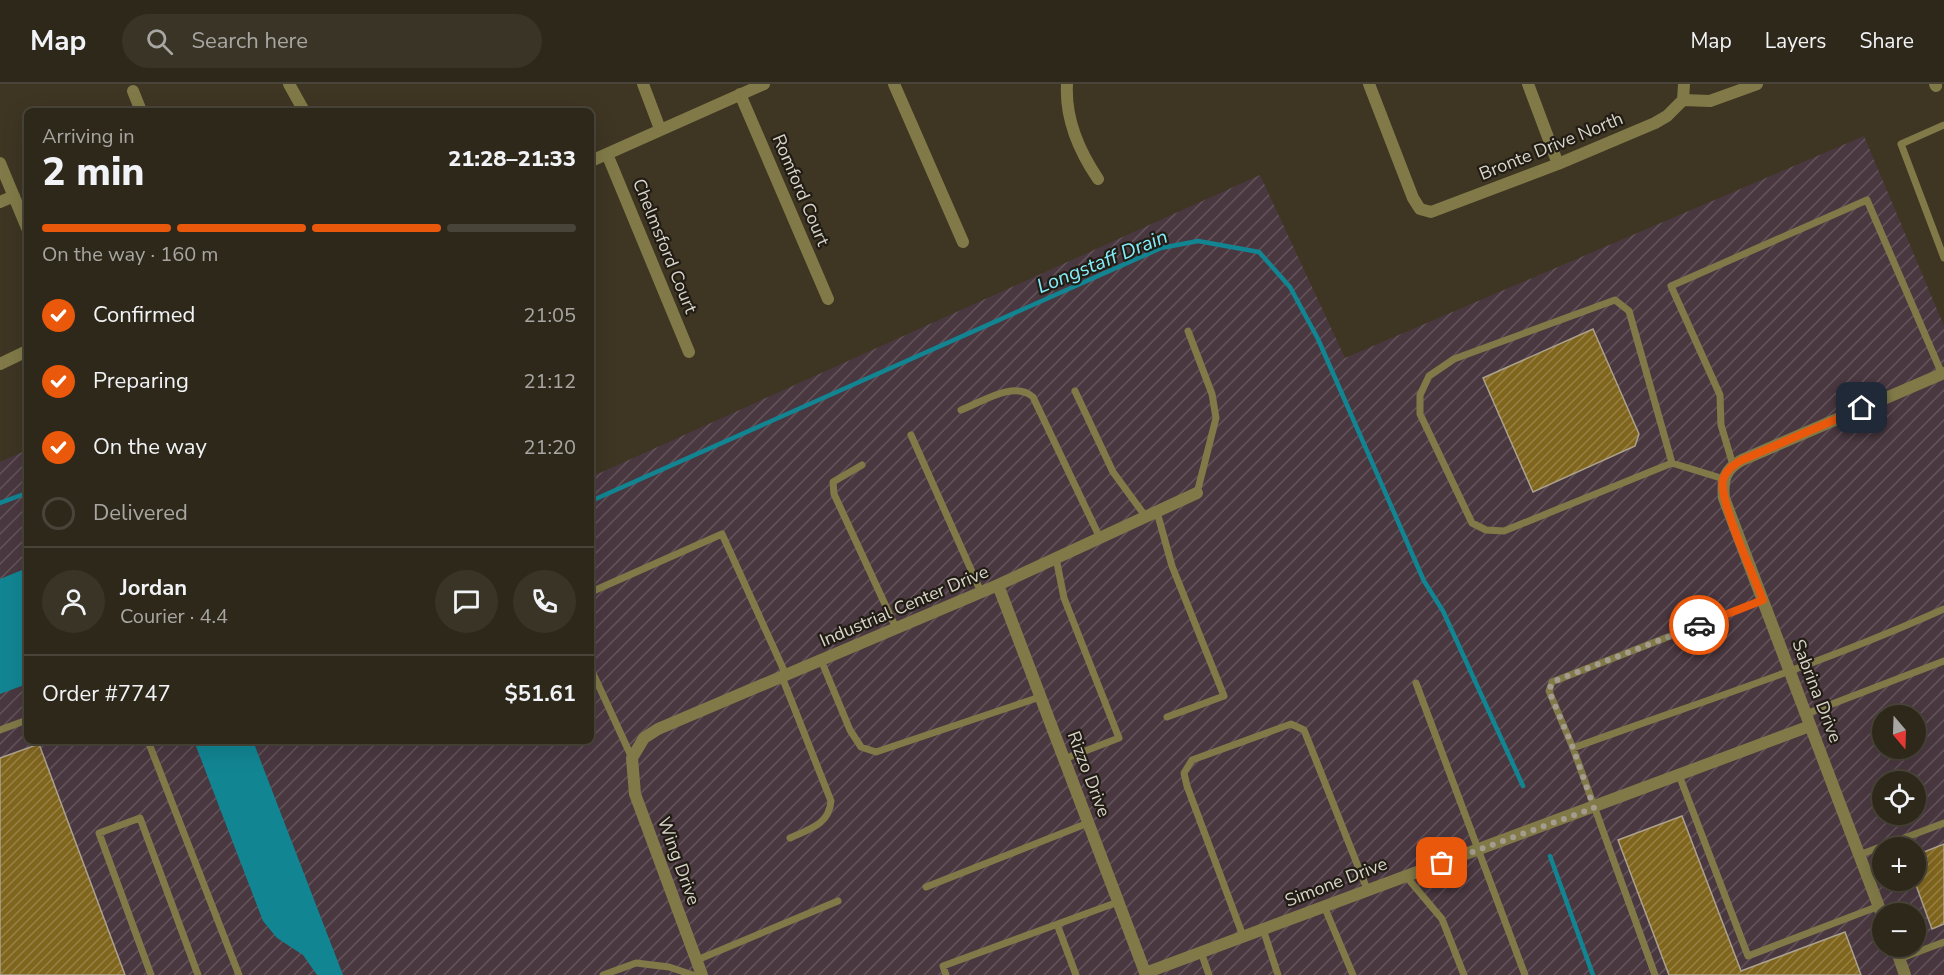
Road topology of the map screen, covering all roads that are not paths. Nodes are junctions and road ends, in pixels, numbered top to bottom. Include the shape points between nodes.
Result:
1 (289, 84) edge
2 (643, 84) edge
3 (764, 84) edge
4 (894, 84) edge
5 (1067, 84) edge
6 (1369, 84) edge
7 (1528, 84) edge
8 (1684, 84) edge
9 (1757, 84) edge
10 (133, 91) dead end
11 (740, 94) junction
12 (1683, 100) junction
13 (140, 108) edge
14 (302, 108) edge
15 (1944, 125) edge
16 (660, 129) junction
17 (607, 154) junction
18 (594, 160) edge
19 (0, 163) edge
20 (1558, 164) junction
21 (1098, 179) dead end
22 (14, 196) junction
23 (0, 202) edge
24 (24, 221) edge
25 (963, 242) dead end
26 (1944, 258) edge
27 (828, 299) dead end
28 (1188, 331) dead end
29 (24, 352) edge
30 (689, 352) dead end
31 (0, 364) edge
32 (1943, 373) edge
33 (1075, 391) dead end
34 (961, 410) dead end
35 (911, 435) dead end
36 (1672, 463) junction
37 (862, 465) dead end
38 (1733, 465) junction
39 (1724, 479) junction
40 (1197, 493) joint
41 (1151, 514) junction
42 (1100, 538) junction
43 (1056, 558) junction
44 (998, 585) junction
45 (594, 591) edge
46 (981, 592) junction
47 (1763, 600) junction
48 (1944, 609) edge
49 (896, 628) junction
50 (821, 660) junction
51 (1944, 661) edge
52 (1790, 671) junction
53 (594, 676) edge
54 (784, 676) junction
55 (1416, 683) dead end
56 (1040, 697) junction
57 (1167, 717) dead end
58 (1808, 720) junction
59 (24, 721) edge
60 (0, 730) edge
61 (149, 744) edge
62 (1573, 748) junction
63 (632, 758) junction
64 (1064, 759) junction
65 (1679, 775) junction
66 (1594, 808) junction
67 (1088, 823) junction
68 (1944, 824) edge
69 (790, 838) dead end
70 (1479, 851) junction
71 (1859, 855) junction
72 (1405, 875) junction
73 (926, 887) dead end
74 (1367, 889) junction
75 (838, 901) dead end
76 (1118, 902) junction
77 (1878, 903) edge
78 (1324, 906) junction
79 (1872, 913) edge
80 (1057, 924) junction
81 (1263, 929) junction
82 (1243, 936) junction
83 (1944, 942) edge
84 (1201, 952) junction
85 (1899, 959) joint
86 (697, 960) junction
87 (1146, 974) edge
88 (151, 975) edge
89 (198, 975) edge
90 (239, 975) edge
91 (603, 975) edge
92 (693, 975) edge
93 (702, 975) edge
94 (946, 975) edge
95 (1076, 975) edge
96 (1209, 975) edge
97 (1278, 975) edge
98 (1353, 975) edge
99 (1464, 975) edge
100 (1525, 975) edge
101 (1655, 975) edge
102 (1905, 975) edge

1 - 14 street
2 - 16 street
3 - 11 street
4 - 25 street
5 - 21 street via 1072,126
6 - 20 street, Bronte Drive North via 1413,198 1425,212 1439,211
7 - 20 street
8 - 12 street
9 - 12 street via 1722,98
10 - 13 street
11 - 16 street
11 - 27 street, Romford Court
12 - 20 street, Bronte Drive North via 1655,123
15 - 26 lane via 1901,144
16 - 17 street
17 - 18 street
17 - 30 street, Chelmsford Court
19 - 22 street
22 - 23 street
22 - 24 street
28 - 40 lane via 1212,394 1215,418
29 - 31 street
32 - 38 street
32 - 38 lane via 1867,200 1834,214 1671,286 1720,395 1721,425
33 - 41 lane via 1113,472
34 - 42 lane via 1015,389 1025,390 1033,397
35 - 46 lane
36 - 36 lane via 1504,531 1486,530 1472,523 1420,414 1420,395 1429,376 1454,359 1615,300 1629,311
36 - 39 lane
37 - 49 lane via 833,482 834,494
38 - 39 street
39 - 47 street, Sabrina Drive via 1724,498
40 - 41 street, Industrial Center Drive
41 - 42 street, Industrial Center Drive
41 - 57 lane via 1224,696
42 - 43 street, Industrial Center Drive
43 - 44 street, Industrial Center Drive
43 - 64 lane via 1064,598 1119,738
44 - 46 street, Industrial Center Drive
44 - 56 street, Rizzo Drive
45 - 54 lane via 722,534
46 - 49 street, Industrial Center Drive
47 - 52 street, Sabrina Drive
47 - 62 lane via 1552,682 1549,691
48 - 52 lane
49 - 50 street, Industrial Center Drive
50 - 54 street, Industrial Center Drive
50 - 56 lane via 850,730 861,747 876,752
51 - 58 lane
52 - 58 street, Sabrina Drive
52 - 62 lane
53 - 63 lane
54 - 63 street, Industrial Center Drive via 658,729 644,738
54 - 69 lane via 831,801 826,819
55 - 70 lane
56 - 64 street, Rizzo Drive
58 - 65 street, Simone Drive
58 - 71 street, Sabrina Drive
59 - 60 lane
61 - 90 lane
62 - 66 lane
63 - 86 street, Wing Drive via 635,794
64 - 67 street, Rizzo Drive
65 - 66 street, Simone Drive
65 - 79 lane via 1748,956
66 - 70 street, Simone Drive
66 - 101 lane
67 - 73 lane
67 - 76 street, Rizzo Drive
68 - 71 lane
70 - 72 street, Simone Drive
70 - 100 lane
71 - 77 street, Sabrina Drive
72 - 74 street, Simone Drive
72 - 99 lane via 1442,919
74 - 78 street, Simone Drive
74 - 82 lane via 1304,730 1291,724 1192,760 1184,774 1187,786
75 - 86 lane
76 - 80 lane
76 - 87 street, Rizzo Drive
78 - 81 street, Simone Drive
78 - 98 lane
80 - 94 lane via 943,966
80 - 95 lane
81 - 82 street, Simone Drive
81 - 97 lane
82 - 84 street, Simone Drive
83 - 85 lane
84 - 87 street, Simone Drive
84 - 96 lane
85 - 102 street
86 - 93 street, Wing Drive
88 - 89 lane via 99,833 140,818
91 - 92 lane via 636,963

